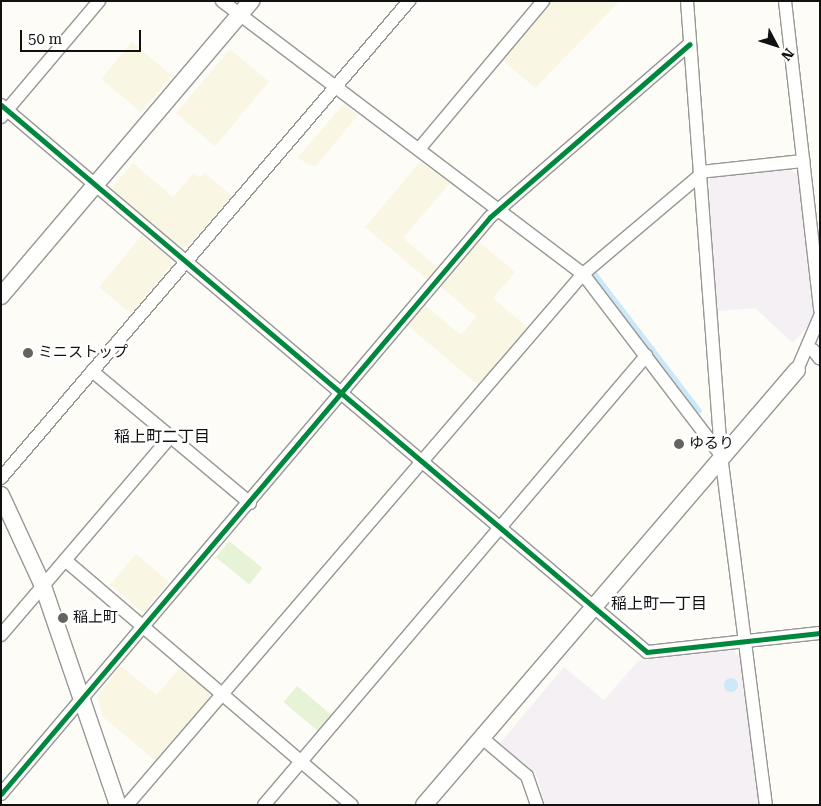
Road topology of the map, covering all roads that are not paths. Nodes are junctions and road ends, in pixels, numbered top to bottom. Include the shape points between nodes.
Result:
1 (99, 1) edge
2 (222, 1) edge
3 (251, 1) edge
4 (409, 1) edge
5 (543, 1) edge
6 (687, 1) edge
7 (784, 1) edge
8 (240, 14) junction
9 (690, 44) junction
10 (334, 88) junction
11 (3, 111) edge
12 (419, 149) junction
13 (803, 161) junction
14 (700, 173) junction
15 (96, 185) junction
16 (498, 210) junction
17 (185, 261) junction
18 (583, 274) junction
19 (1, 296) edge
20 (820, 310) edge
21 (820, 316) edge
22 (818, 350) edge
23 (646, 356) junction
24 (797, 370) junction
25 (92, 371) junction
26 (342, 395) junction
27 (170, 437) junction
28 (721, 455) junction
29 (423, 464) junction
30 (1, 478) edge
31 (1, 495) edge
32 (250, 503) junction
33 (499, 528) junction
34 (65, 560) junction
35 (43, 586) junction
36 (592, 607) junction
37 (144, 626) junction
38 (820, 633) edge
39 (1, 635) edge
40 (747, 641) junction
41 (223, 694) junction
42 (82, 700) junction
43 (481, 738) junction
44 (301, 761) junction
45 (1, 794) edge
46 (118, 805) edge
47 (127, 805) edge
48 (264, 805) edge
49 (352, 805) edge
50 (424, 805) edge
51 (537, 805) edge
52 (766, 805) edge

1 - 11 street
2 - 8 street
3 - 8 street
4 - 10 street
5 - 12 street
6 - 9 street
7 - 13 street
8 - 10 street
8 - 15 street
9 - 14 street
9 - 16 street
10 - 12 street
10 - 17 street
11 - 15 street
12 - 16 street
13 - 14 street
13 - 20 street
14 - 18 street
14 - 28 street
15 - 17 street
15 - 19 street
16 - 18 street
16 - 26 street
17 - 25 street
17 - 26 street
18 - 23 street
18 - 29 street
21 - 24 street
22 - 24 street
23 - 28 street
23 - 33 street
24 - 28 street
25 - 27 street
25 - 30 street
26 - 29 street
26 - 32 street
27 - 32 street
27 - 34 street
28 - 36 street
28 - 40 street
29 - 33 street
29 - 41 street
31 - 35 street
32 - 37 street
33 - 36 street
33 - 44 street
34 - 35 street
34 - 37 street
35 - 39 street
35 - 42 street
36 - 40 street via 647,652
36 - 43 street
37 - 41 street
37 - 42 street
38 - 40 street
40 - 52 street
41 - 44 street
41 - 47 street
42 - 45 street
42 - 46 street
43 - 50 street
43 - 51 street via 527,776
44 - 48 street
44 - 49 street

